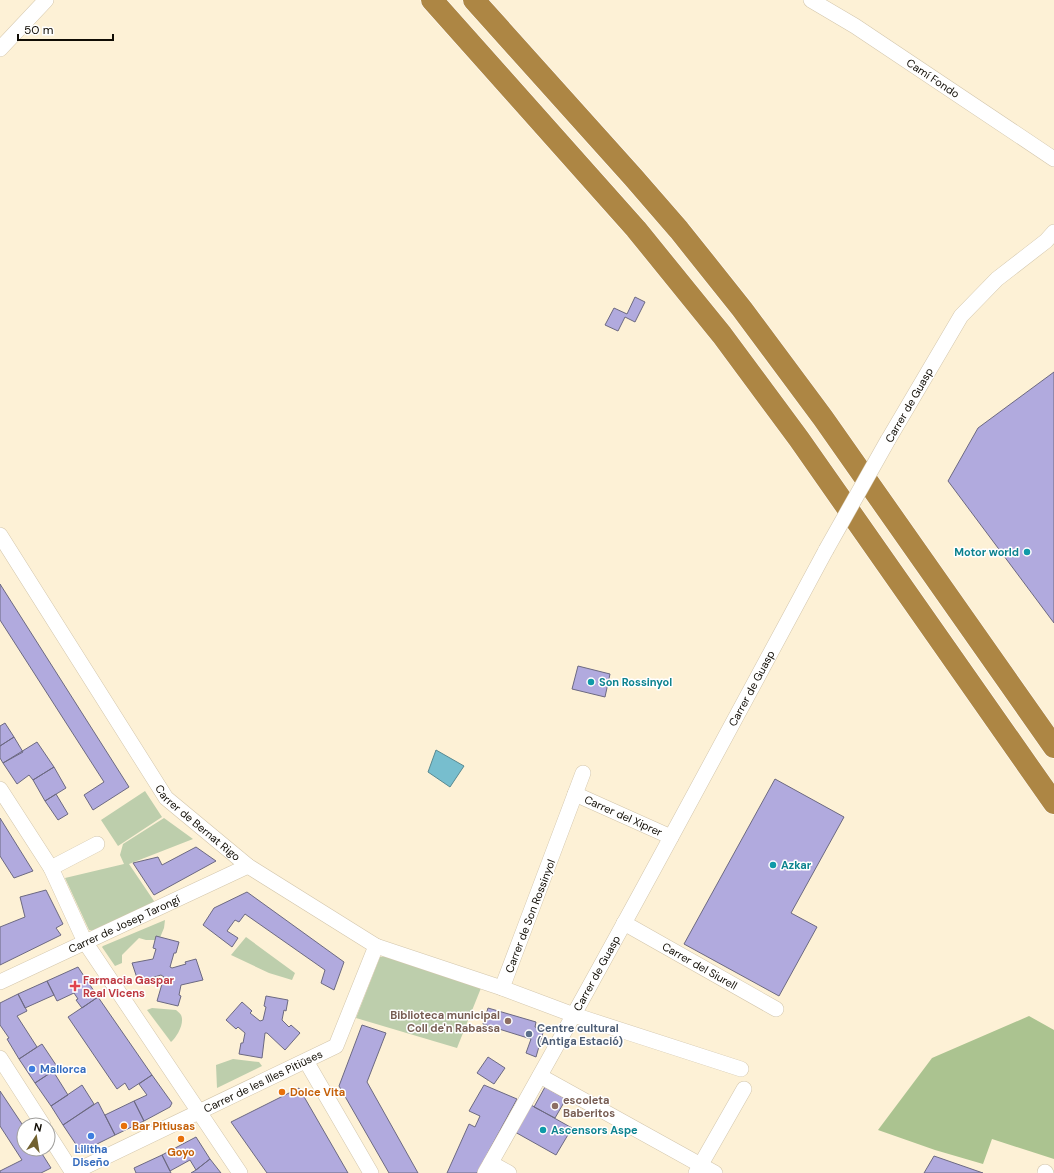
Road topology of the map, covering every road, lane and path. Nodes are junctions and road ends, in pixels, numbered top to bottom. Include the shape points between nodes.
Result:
1 (46, 0) edge
2 (432, 0) edge
3 (474, 0) edge
4 (811, 0) edge
5 (0, 49) edge
6 (1054, 159) edge
7 (1054, 232) edge
8 (0, 535) edge
9 (1054, 747) edge
10 (584, 773) dead end
11 (0, 789) edge
12 (576, 794) junction
13 (1054, 803) edge
14 (671, 838) junction
15 (97, 844) dead end
16 (248, 866) junction
17 (52, 868) junction
18 (624, 923) junction
19 (85, 942) junction
20 (376, 946) junction
21 (0, 982) edge
22 (502, 988) junction
23 (776, 1009) dead end
24 (574, 1015) junction
25 (0, 1058) edge
26 (306, 1061) junction
27 (741, 1069) dead end
28 (540, 1076) junction
29 (744, 1089) dead end
30 (199, 1113) junction
31 (37, 1117) edge
32 (56, 1146) edge
33 (488, 1168) edge
34 (698, 1169) edge
35 (73, 1173) edge
36 (240, 1173) edge
37 (371, 1173) edge
38 (509, 1173) edge
39 (715, 1173) edge

1 - 5 street
2 - 13 highway via 618,208 708,316 799,439
3 - 9 highway via 679,230 742,309 827,424
4 - 6 street, Camí Fondo via 855,26
7 - 14 street, Carrer de Guasp, bridge via 997,279 961,316 826,550
8 - 16 street, Carrer de Bernat Rigo via 166,798
10 - 12 street, Carrer de Son Rossinyol
11 - 17 street
12 - 14 street, Carrer del Xiprer
12 - 22 street, Carrer de Son Rossinyol
14 - 18 street, Carrer de Guasp
15 - 17 street
16 - 19 street, Carrer de Josep Tarongí
16 - 20 street, Carrer de Bernat Rigo
17 - 19 street
18 - 23 street, Carrer del Siurell
18 - 24 street, Carrer de Guasp
19 - 21 street, Carrer de Josep Tarongí
19 - 30 street
20 - 22 street, Carrer de Bernat Rigo
20 - 26 street, Carrer de les Illes Pitiüses via 336,1046
22 - 24 street
24 - 27 street
24 - 28 street, Carrer de Guasp
25 - 31 street
26 - 30 street, Carrer de les Illes Pitiüses
26 - 37 street
28 - 33 street, Carrer de Guasp
28 - 34 street
29 - 34 street
30 - 35 street, Carrer de les Illes Pitiüses
30 - 36 street
32 - 35 street
33 - 38 street
34 - 39 street

